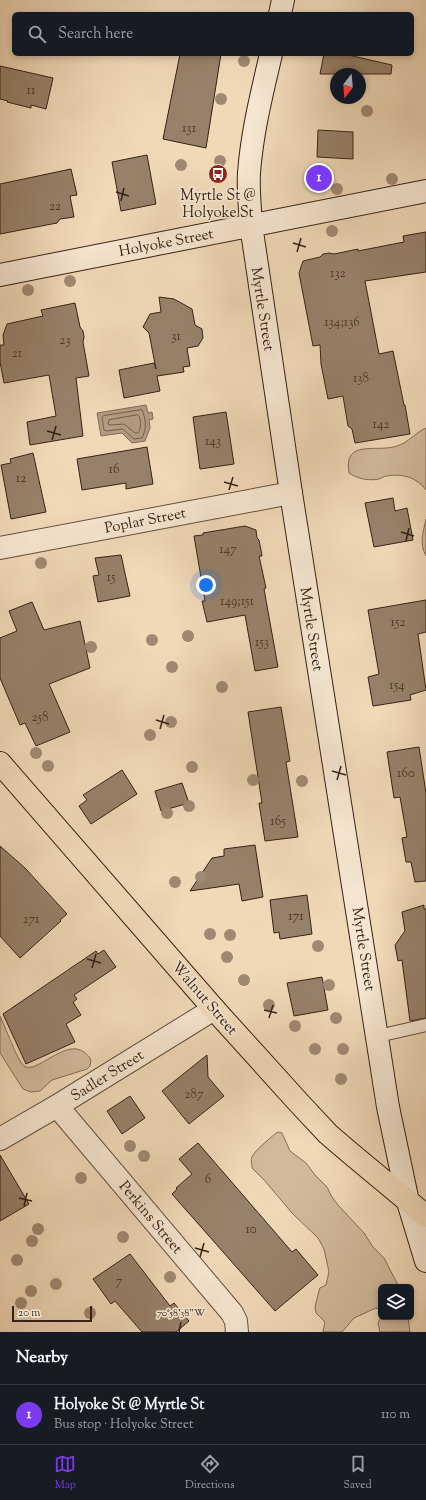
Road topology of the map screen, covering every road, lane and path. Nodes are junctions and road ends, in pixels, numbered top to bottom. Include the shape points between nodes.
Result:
1 (283, 0) edge
2 (280, 12) edge
3 (271, 56) edge
4 (426, 191) edge
5 (251, 225) junction
6 (0, 275) edge
7 (291, 493) junction
8 (0, 548) edge
9 (0, 763) edge
10 (214, 1009) junction
11 (426, 1025) edge
12 (378, 1036) junction
13 (57, 1106) junction
14 (0, 1139) edge
15 (408, 1202) junction
16 (426, 1216) edge
17 (426, 1261) edge
18 (237, 1332) edge

1 - 2 main road
3 - 5 main road, Myrtle Street via 251,152
4 - 5 main road, Holyoke Street
5 - 6 main road, Holyoke Street
5 - 7 main road, Myrtle Street
7 - 8 main road, Poplar Street
7 - 12 main road, Myrtle Street
9 - 10 main road, Walnut Street
10 - 13 main road, Sadler Street
10 - 15 main road, Walnut Street via 328,1134
11 - 12 lane
12 - 15 main road, Myrtle Street via 388,1107
13 - 14 main road, Sadler Street
13 - 18 main road, Perkins Street via 232,1313
15 - 16 main road, Walnut Street
15 - 17 main road, Myrtle Street

